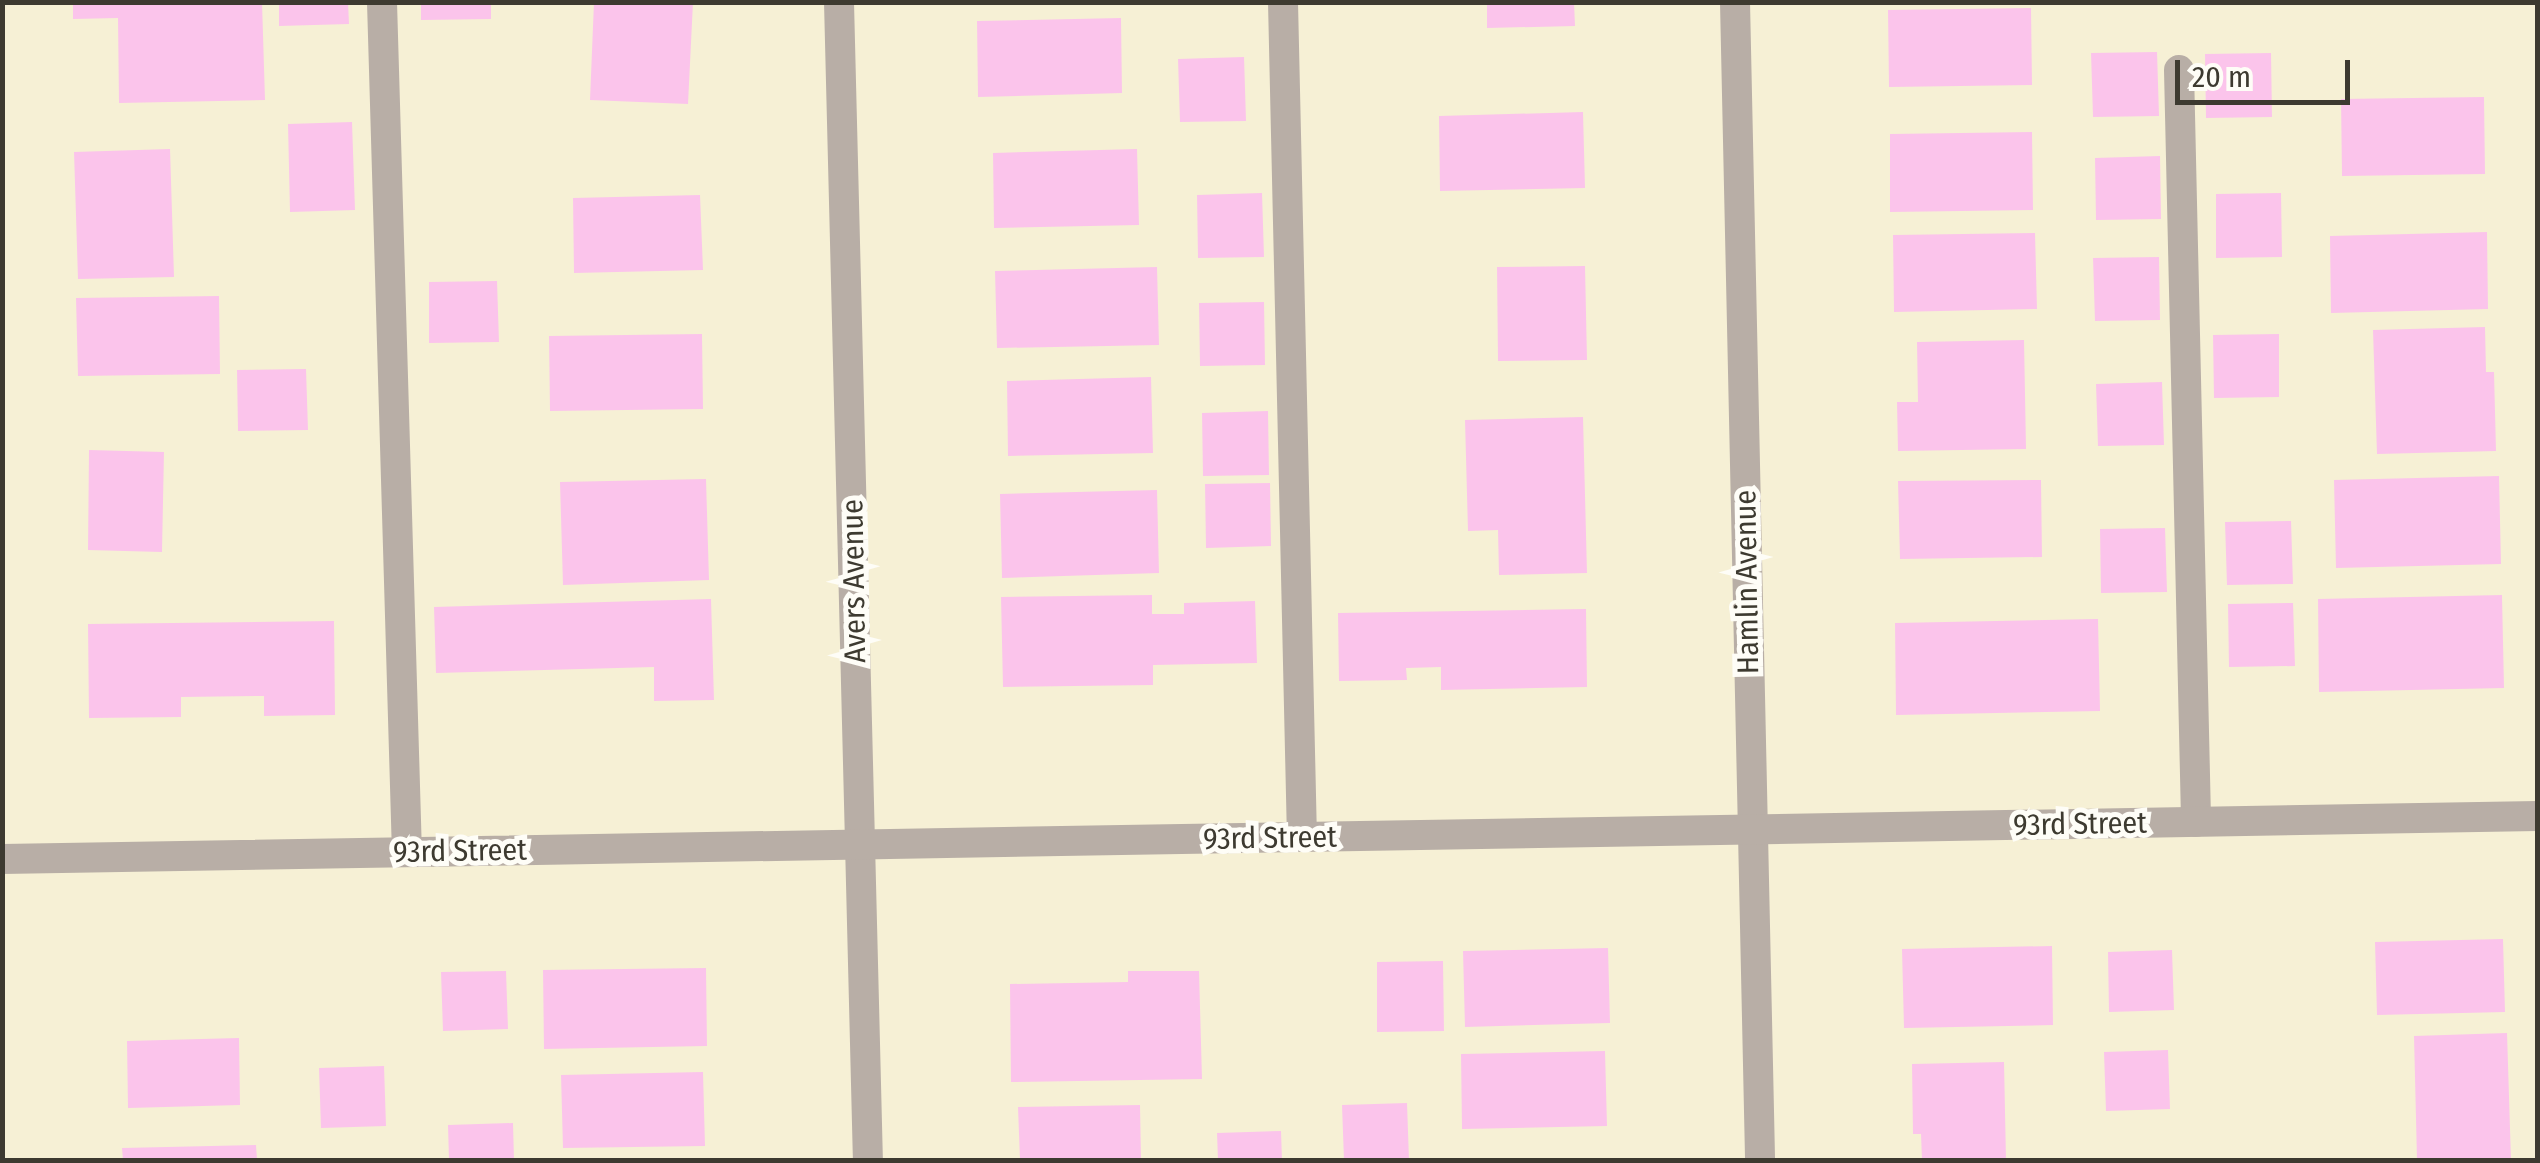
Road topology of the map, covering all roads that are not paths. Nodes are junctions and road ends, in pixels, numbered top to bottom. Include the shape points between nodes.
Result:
1 (382, 2) edge
2 (839, 2) edge
3 (1283, 2) edge
4 (1735, 2) edge
5 (2179, 70) dead end
6 (2538, 816) edge
7 (2196, 822) junction
8 (1753, 830) junction
9 (1302, 838) junction
10 (861, 844) junction
11 (407, 852) junction
12 (2, 859) edge
13 (868, 1160) edge
14 (1760, 1160) edge

1 - 11 street
2 - 10 street, Avers Avenue
3 - 9 street
4 - 8 street, Hamlin Avenue
5 - 7 street
6 - 7 street, 93rd Street
7 - 8 street, 93rd Street
8 - 9 street, 93rd Street
8 - 14 street, Hamlin Avenue
9 - 10 street, 93rd Street
10 - 11 street, 93rd Street
10 - 13 street, Avers Avenue
11 - 12 street, 93rd Street

